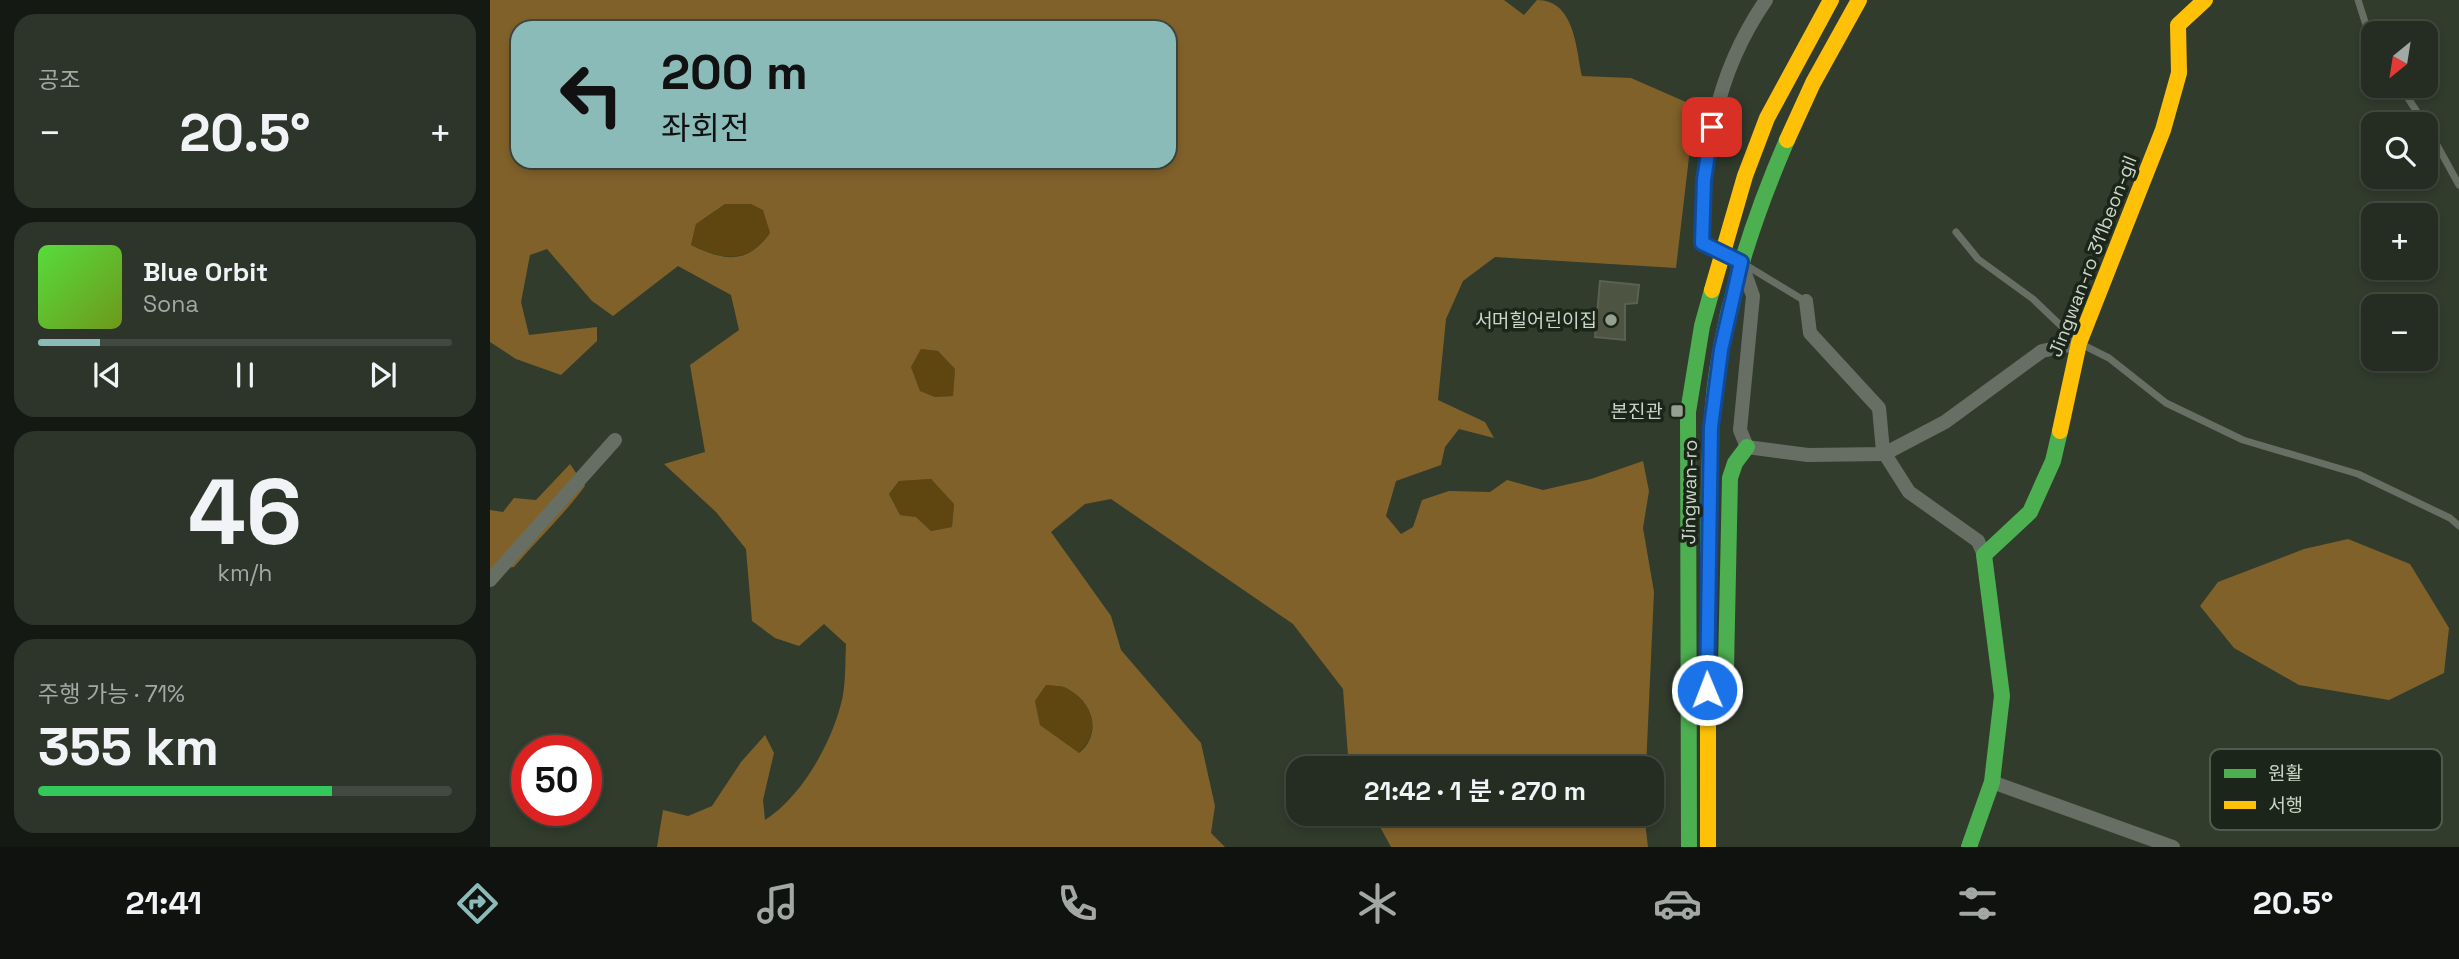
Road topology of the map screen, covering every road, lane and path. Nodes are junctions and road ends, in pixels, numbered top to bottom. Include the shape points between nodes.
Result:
1 (1766, 0) edge
2 (1831, 0) edge
3 (1858, 0) edge
4 (2205, 0) edge
5 (2358, 0) edge
6 (2365, 21) edge
7 (2438, 148) edge
8 (2459, 184) edge
9 (1956, 232) dead end
10 (1721, 253) junction
11 (1741, 262) junction
12 (1806, 302) joint
13 (2080, 343) junction
14 (615, 440) dead end
15 (1747, 447) junction
16 (1884, 454) junction
17 (2459, 526) edge
18 (1984, 555) junction
19 (490, 580) edge
20 (1707, 741) junction
21 (1992, 782) junction
22 (1689, 847) edge
23 (1708, 847) edge
24 (1969, 847) edge
25 (2173, 847) edge

1 - 10 street via 1751,22 1717,100 1704,180 1702,243
2 - 10 main road, Jingwan-ro via 1768,118
3 - 11 main road, Jingwan-ro via 1824,58 1777,157
4 - 13 main road, Jingwan-ro 311beon-gil via 2178,24 2179,73 2163,130
5 - 6 lane
7 - 8 lane
9 - 13 lane via 1978,259
10 - 11 street
10 - 22 main road, Jingwan-ro via 1702,326 1688,412
11 - 12 lane
11 - 15 street via 1753,296 1740,430
11 - 20 main road, Jingwan-ro via 1721,350 1711,427
12 - 16 street via 1810,333 1880,408
13 - 16 street via 2042,351 1945,422
13 - 17 lane via 2109,358 2166,403 2243,440 2358,474
13 - 18 main road, Jingwan-ro 311beon-gil via 2053,461 2030,512
14 - 19 street
15 - 16 street via 1808,455
15 - 20 main road via 1730,478 1726,668
16 - 18 street via 1909,492 1978,541
18 - 21 main road via 2002,696
20 - 23 main road, Jingwan-ro
21 - 24 main road
21 - 25 street

